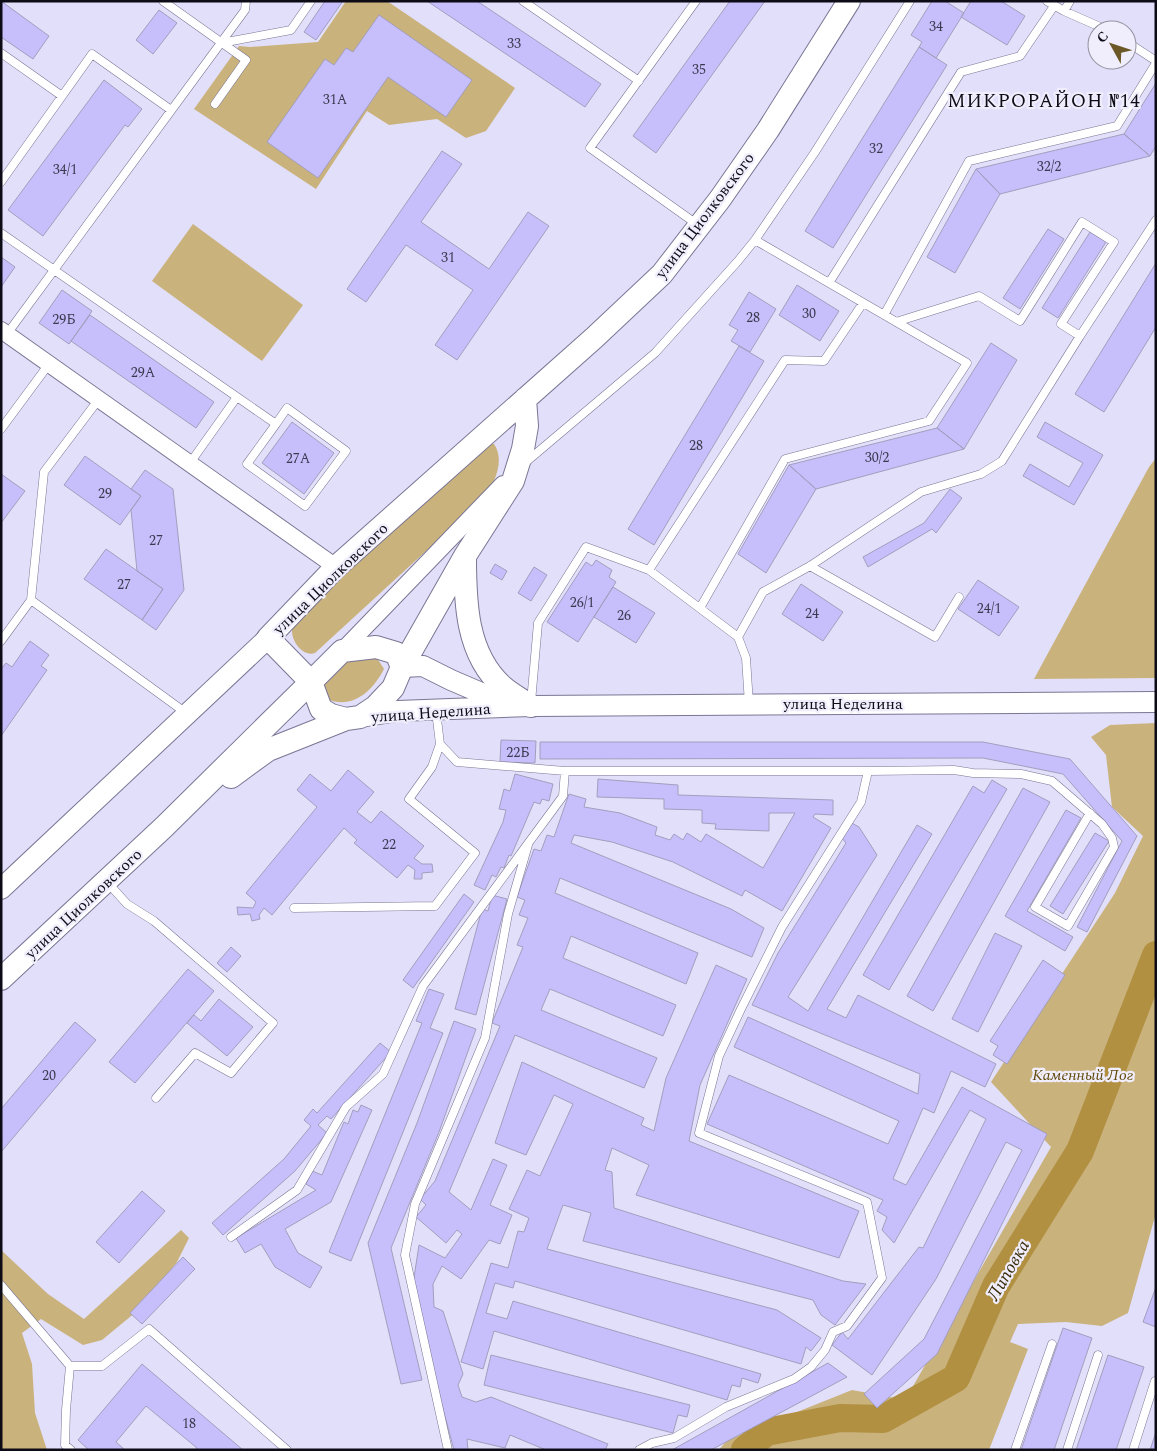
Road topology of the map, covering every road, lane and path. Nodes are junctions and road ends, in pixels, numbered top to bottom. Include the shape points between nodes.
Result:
1 (163, 1) edge
2 (246, 1) edge
3 (311, 1) edge
4 (523, 1) edge
5 (696, 1) edge
6 (849, 1) edge
7 (910, 1) edge
8 (1047, 1) edge
9 (1070, 1) edge
10 (1054, 6) junction
11 (1064, 11) junction
12 (1087, 21) edge
13 (221, 43) junction
14 (1137, 49) edge
15 (1, 53) edge
16 (1156, 62) edge
17 (639, 81) junction
18 (62, 96) junction
19 (215, 104) dead end
20 (171, 110) junction
21 (1, 182) edge
22 (1156, 220) edge
23 (699, 226) junction
24 (1, 233) edge
25 (755, 240) junction
26 (54, 270) junction
27 (829, 283) junction
28 (863, 303) junction
29 (884, 315) junction
30 (896, 322) junction
31 (4, 332) edge
32 (1080, 336) junction
33 (49, 364) junction
34 (237, 397) junction
35 (99, 399) junction
36 (525, 400) junction
37 (276, 424) junction
38 (1, 429) edge
39 (190, 464) junction
40 (516, 470) junction
41 (465, 556) junction
42 (810, 566) junction
43 (336, 567) junction
44 (649, 570) junction
45 (960, 597) dead end
46 (31, 600) junction
47 (700, 608) junction
48 (738, 637) junction
49 (268, 638) junction
50 (1, 641) edge
51 (342, 651) junction
52 (402, 667) junction
53 (311, 682) junction
54 (1156, 702) edge
55 (748, 704) junction
56 (531, 706) junction
57 (436, 709) junction
58 (188, 714) junction
59 (353, 718) junction
60 (440, 744) junction
61 (565, 771) junction
62 (868, 771) junction
63 (1090, 814) junction
64 (164, 827) junction
65 (528, 844) junction
66 (106, 881) junction
67 (1, 889) edge
68 (294, 908) dead end
69 (1, 979) edge
70 (156, 1098) dead end
71 (231, 1237) dead end
72 (1, 1285) edge
73 (1052, 1344) dead end
74 (1098, 1355) dead end
75 (70, 1366) junction
76 (1155, 1382) edge
77 (71, 1450) edge
78 (287, 1450) edge
79 (448, 1450) edge
80 (639, 1450) edge
81 (1014, 1450) edge
82 (1067, 1450) edge
83 (1133, 1450) edge

1 - 13 lane
2 - 13 lane via 245,10
3 - 13 lane via 291,30
4 - 17 lane
5 - 17 lane
6 - 23 main road, улица Циолковского via 768,130
7 - 25 lane
8 - 10 lane
9 - 11 lane
10 - 11 lane
10 - 27 lane via 1020,56 961,72
11 - 12 lane
13 - 19 lane via 246,60
13 - 20 lane
14 - 16 lane
15 - 18 lane
16 - 29 lane via 1117,126 969,161
17 - 23 lane via 590,148
18 - 20 lane via 92,54
18 - 21 lane
20 - 26 lane
22 - 32 lane
23 - 36 main road, улица Циолковского via 662,274
24 - 26 lane
25 - 27 lane
25 - 40 lane via 655,353
26 - 31 lane
26 - 34 lane
27 - 28 lane
28 - 29 lane
28 - 44 lane via 824,362 785,360
29 - 30 lane
30 - 32 lane via 979,296 1020,321 1082,222 1114,242 1061,324
30 - 47 lane via 967,363 929,421 785,459
31 - 33 street
32 - 42 lane via 1002,461 981,474 921,492
33 - 35 street
33 - 38 lane
34 - 37 lane
34 - 39 lane
35 - 39 street
35 - 46 lane via 44,472
36 - 40 main road via 527,426
36 - 43 main road, улица Циолковского
37 - 37 lane via 287,408 346,451 305,506 247,464
39 - 43 street
40 - 41 main road
40 - 51 street
41 - 52 main road
41 - 56 main road via 467,613 477,649 502,686
42 - 45 lane via 935,637
42 - 48 lane via 763,592
43 - 49 main road, улица Циолковского
44 - 47 lane
44 - 56 lane via 586,547 538,623
46 - 50 lane
46 - 58 lane
47 - 48 lane
48 - 55 lane via 746,658
49 - 53 main road, улица Циолковского
49 - 58 street
51 - 52 main road via 376,647 396,654
51 - 53 main road
52 - 56 street, улица Неделина via 423,666 479,692
52 - 59 main road via 394,688 375,707
53 - 59 main road via 322,710
53 - 64 main road, улица Циолковского
54 - 55 street, улица Неделина
55 - 56 street, улица Неделина
56 - 57 street, улица Неделина
57 - 59 street, улица Неделина
57 - 60 lane
58 - 67 street
59 - 64 main road, улица Циолковского via 268,750
60 - 61 lane via 457,762
60 - 68 lane via 432,767 409,800 475,853 436,906
61 - 62 lane
61 - 65 lane via 563,796
62 - 63 lane via 954,770 1021,774 1052,781
62 - 80 lane via 861,802 782,927 741,1009 719,1056 699,1132 867,1202 882,1278 847,1326 833,1332 825,1350 811,1367 794,1379 726,1407 674,1438
63 - 63 lane via 1107,831 1114,847 1068,926 1035,907
64 - 66 main road, улица Циолковского
65 - 71 lane via 423,986 383,1074 346,1107 296,1190
65 - 79 lane via 508,914 485,1038 415,1204 405,1255
66 - 69 main road, улица Циолковского
66 - 70 lane via 127,904 154,921 273,1023 231,1073 195,1053
72 - 75 lane
73 - 81 lane
74 - 82 lane
75 - 77 lane via 65,1445
75 - 78 lane via 102,1366 149,1329
76 - 83 lane

